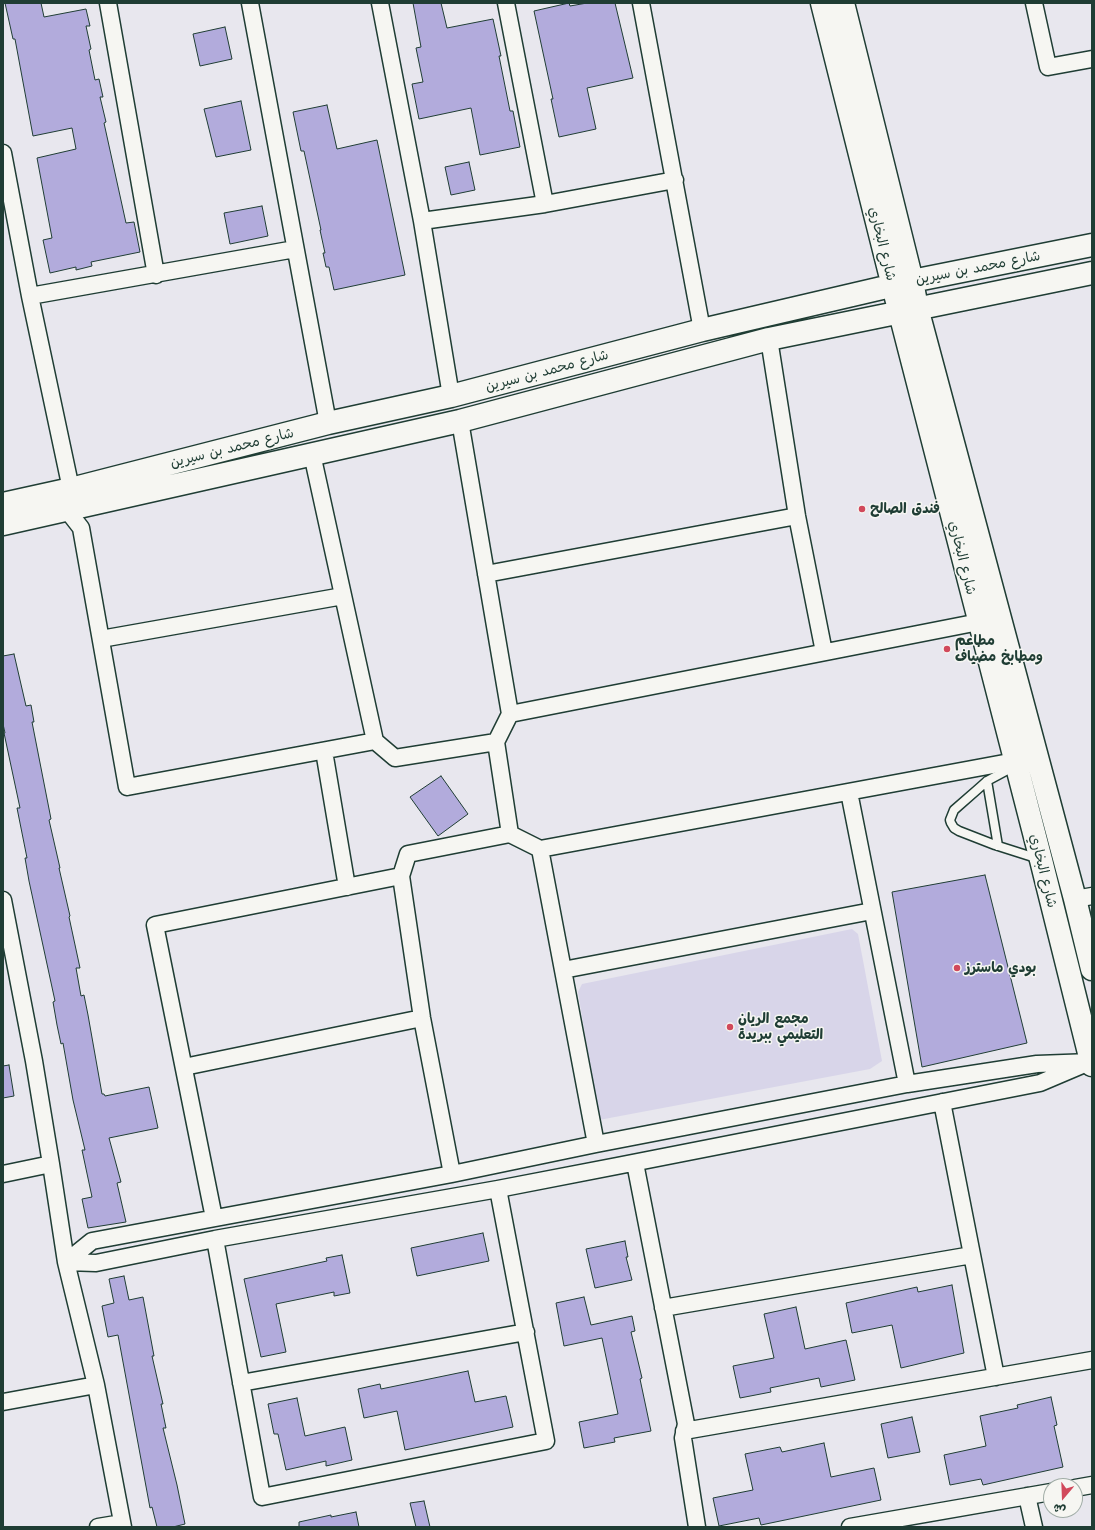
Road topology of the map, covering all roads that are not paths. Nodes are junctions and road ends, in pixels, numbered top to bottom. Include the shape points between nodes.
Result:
1 (108, 3) edge
2 (380, 3) edge
3 (506, 3) edge
4 (641, 3) edge
5 (822, 3) edge
6 (844, 3) edge
7 (1034, 3) edge
8 (254, 4) edge
9 (1092, 59) edge
10 (4, 163) edge
11 (675, 180) junction
12 (545, 204) junction
13 (422, 221) junction
14 (1092, 245) edge
15 (295, 249) junction
16 (1092, 273) edge
17 (156, 275) junction
18 (902, 283) junction
19 (30, 296) junction
20 (908, 310) junction
21 (702, 330) junction
22 (769, 339) junction
23 (450, 396) junction
24 (460, 421) junction
25 (328, 423) junction
26 (312, 454) junction
27 (69, 499) junction
28 (3, 504) edge
29 (797, 516) junction
30 (3, 524) edge
31 (486, 574) junction
32 (343, 596) junction
33 (979, 622) junction
34 (101, 639) junction
35 (824, 652) junction
36 (510, 714) junction
37 (375, 741) junction
38 (496, 742) junction
39 (324, 750) junction
40 (1015, 763) junction
41 (987, 782) junction
42 (849, 792) junction
43 (510, 834) junction
44 (998, 846) junction
45 (540, 849) junction
46 (1041, 860) junction
47 (402, 876) junction
48 (347, 886) junction
49 (1083, 898) edge
50 (3, 900) edge
51 (872, 911) junction
52 (1092, 969) edge
53 (564, 970) junction
54 (422, 1018) junction
55 (1092, 1063) edge
56 (184, 1067) junction
57 (907, 1084) junction
58 (942, 1102) junction
59 (596, 1144) junction
60 (635, 1163) junction
61 (51, 1164) junction
62 (3, 1174) edge
63 (452, 1174) junction
64 (498, 1189) junction
65 (214, 1218) junction
66 (215, 1239) junction
67 (972, 1255) junction
68 (66, 1262) junction
69 (663, 1308) junction
70 (526, 1332) junction
71 (1092, 1360) edge
72 (996, 1377) junction
73 (241, 1383) junction
74 (96, 1385) junction
75 (3, 1402) edge
76 (684, 1431) junction
77 (1043, 1493) edge
78 (1027, 1496) junction
79 (123, 1525) edge
80 (98, 1527) edge
81 (697, 1527) edge
82 (850, 1527) edge
83 (1034, 1527) edge

1 - 17 street
2 - 13 street
3 - 12 street
4 - 11 street
5 - 18 street, شارع البخاري
6 - 18 street, شارع البخاري
7 - 9 street via 1048,67
8 - 15 street
10 - 19 street
11 - 12 street
11 - 21 street
12 - 13 street
13 - 23 street
14 - 18 street, شارع محمد بن سيرين
15 - 17 street
15 - 25 street
16 - 20 street, شارع محمد بن سيرين
17 - 19 street
18 - 20 street, شارع البخاري
18 - 21 street, شارع محمد بن سيرين
19 - 27 street
20 - 22 street, شارع محمد بن سيرين
20 - 33 street, شارع البخاري
20 - 49 street, شارع البخاري
21 - 23 street, شارع محمد بن سيرين
22 - 24 street, شارع محمد بن سيرين
22 - 29 street
23 - 25 street, شارع محمد بن سيرين
24 - 26 street, شارع محمد بن سيرين
24 - 31 street
25 - 27 street, شارع محمد بن سيرين
26 - 27 street, شارع محمد بن سيرين
26 - 32 street
27 - 28 street, شارع محمد بن سيرين
27 - 30 street, شارع محمد بن سيرين
27 - 34 street via 81,528
29 - 31 street
29 - 35 street
31 - 36 street
32 - 34 street
32 - 37 street
33 - 35 street
33 - 40 street, شارع البخاري
34 - 39 street via 127,786
35 - 36 street
36 - 38 street
37 - 38 street via 395,758
37 - 39 street
38 - 43 street
39 - 48 street
40 - 41 lane
40 - 42 street
40 - 46 street, شارع البخاري
41 - 44 lane
41 - 44 lane via 954,810 950,820 959,831
42 - 45 street
42 - 51 street
43 - 45 street
43 - 47 street via 408,854
44 - 46 lane
45 - 53 street
46 - 55 street, شارع البخاري
47 - 48 street
47 - 54 street
48 - 56 street via 155,925
49 - 52 street, شارع البخاري
50 - 61 street
51 - 53 street
51 - 57 street
53 - 59 street
54 - 56 street
54 - 63 street
55 - 57 street via 1037,1064
55 - 58 street via 1040,1083
56 - 65 street
57 - 59 street
58 - 60 street
58 - 67 street
59 - 63 street
60 - 64 street
60 - 69 street
61 - 62 street
61 - 68 street
63 - 65 street
64 - 66 street
64 - 70 street
65 - 68 street via 92,1241
66 - 68 street via 96,1263
66 - 73 street
67 - 69 street
67 - 72 street
68 - 74 street
69 - 76 street via 686,1424
70 - 73 street
70 - 73 street via 546,1441 262,1497
71 - 72 street
72 - 76 street
74 - 75 street
74 - 79 street
76 - 81 street
77 - 78 street
78 - 82 street
78 - 83 street
79 - 80 street

